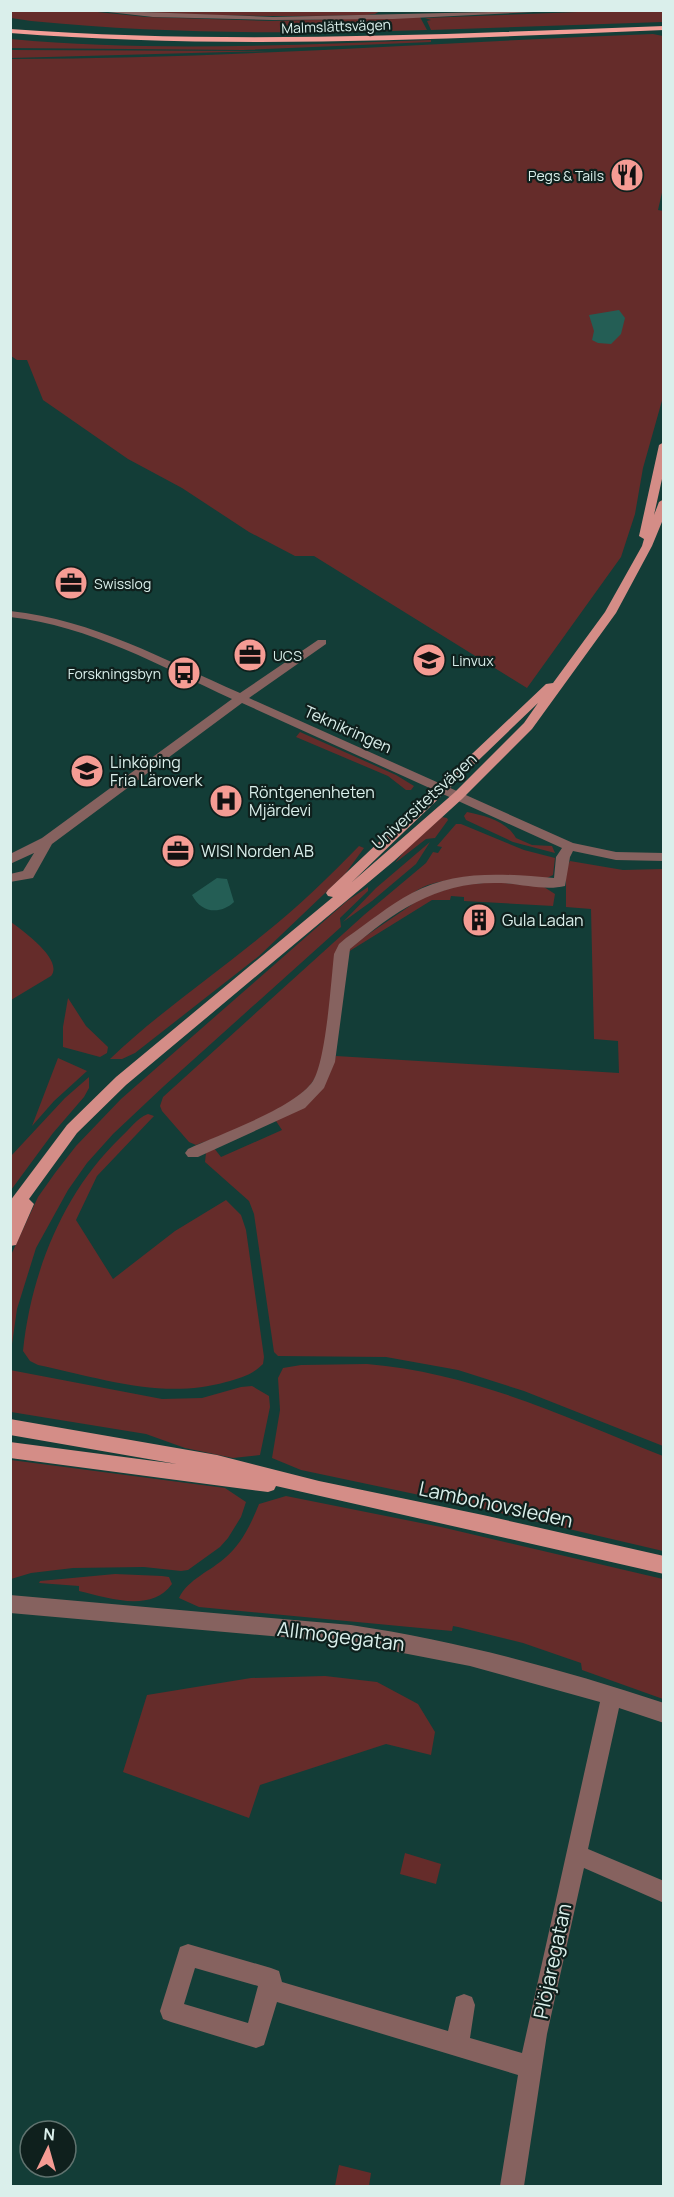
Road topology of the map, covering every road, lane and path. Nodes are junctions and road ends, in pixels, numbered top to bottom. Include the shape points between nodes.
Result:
1 (93, 10) edge
2 (572, 10) edge
3 (390, 13) edge
4 (44, 24) dead end
5 (10, 26) edge
6 (663, 26) edge
7 (10, 31) edge
8 (284, 36) junction
9 (10, 37) edge
10 (296, 41) junction
11 (663, 445) edge
12 (662, 459) edge
13 (663, 502) edge
14 (633, 573) junction
15 (10, 614) edge
16 (10, 623) edge
17 (322, 642) dead end
18 (131, 649) junction
19 (574, 663) junction
20 (242, 699) junction
21 (440, 789) junction
22 (458, 796) junction
23 (47, 841) junction
24 (569, 846) junction
25 (663, 857) edge
26 (10, 860) edge
27 (10, 878) edge
28 (280, 948) junction
29 (193, 1153) dead end
30 (40, 1170) junction
31 (10, 1215) edge
32 (10, 1240) edge
33 (10, 1427) edge
34 (10, 1450) edge
35 (215, 1470) junction
36 (663, 1565) edge
37 (10, 1604) edge
38 (612, 1695) junction
39 (663, 1713) edge
40 (576, 1854) junction
41 (663, 1892) edge
42 (269, 1989) junction
43 (464, 2005) dead end
44 (457, 2045) junction
45 (530, 2067) junction
46 (512, 2187) edge

1 - 3 street via 237,19
2 - 3 street
4 - 8 highway
5 - 8 highway, Malmslättsvägen via 154,36
6 - 8 highway, Malmslättsvägen
6 - 10 highway, Malmslättsvägen
7 - 10 highway, Malmslättsvägen via 156,40
9 - 10 highway via 158,44
11 - 12 main road, Universitetsvägen
12 - 14 main road, Universitetsvägen
13 - 14 main road, Universitetsvägen
14 - 19 main road, Universitetsvägen
15 - 18 street, Teknikringen via 75,625
16 - 18 street, Teknikringen via 80,633
17 - 20 street
18 - 20 street, Teknikringen
19 - 21 main road, Universitetsvägen
19 - 22 main road, Universitetsvägen via 528,726
20 - 21 street, Teknikringen
20 - 23 street
21 - 22 street, Teknikringen
21 - 28 main road, Universitetsvägen
22 - 24 street, Teknikringen
22 - 28 main road, Universitetsvägen
23 - 26 street
23 - 27 street via 28,875
24 - 25 street, Teknikringen via 616,856
24 - 29 street via 563,857 560,883 487,879 447,883 423,892 351,941 341,954 328,1062 319,1084 300,1104
28 - 30 main road, Universitetsvägen via 122,1081 72,1130
30 - 31 main road, Universitetsvägen
30 - 32 main road, Universitetsvägen
33 - 35 main road, Lambohovsleden
34 - 35 main road, Lambohovsleden
35 - 36 main road, Lambohovsleden via 483,1523
37 - 38 street, Allmogegatan via 399,1641
38 - 39 street, Allmogegatan
38 - 40 street, Plöjaregatan
40 - 41 street
40 - 45 street, Plöjaregatan
42 - 42 street via 271,1979 188,1955 171,2011 256,2037
42 - 44 street
43 - 44 street
44 - 45 street
45 - 46 street, Plöjaregatan

